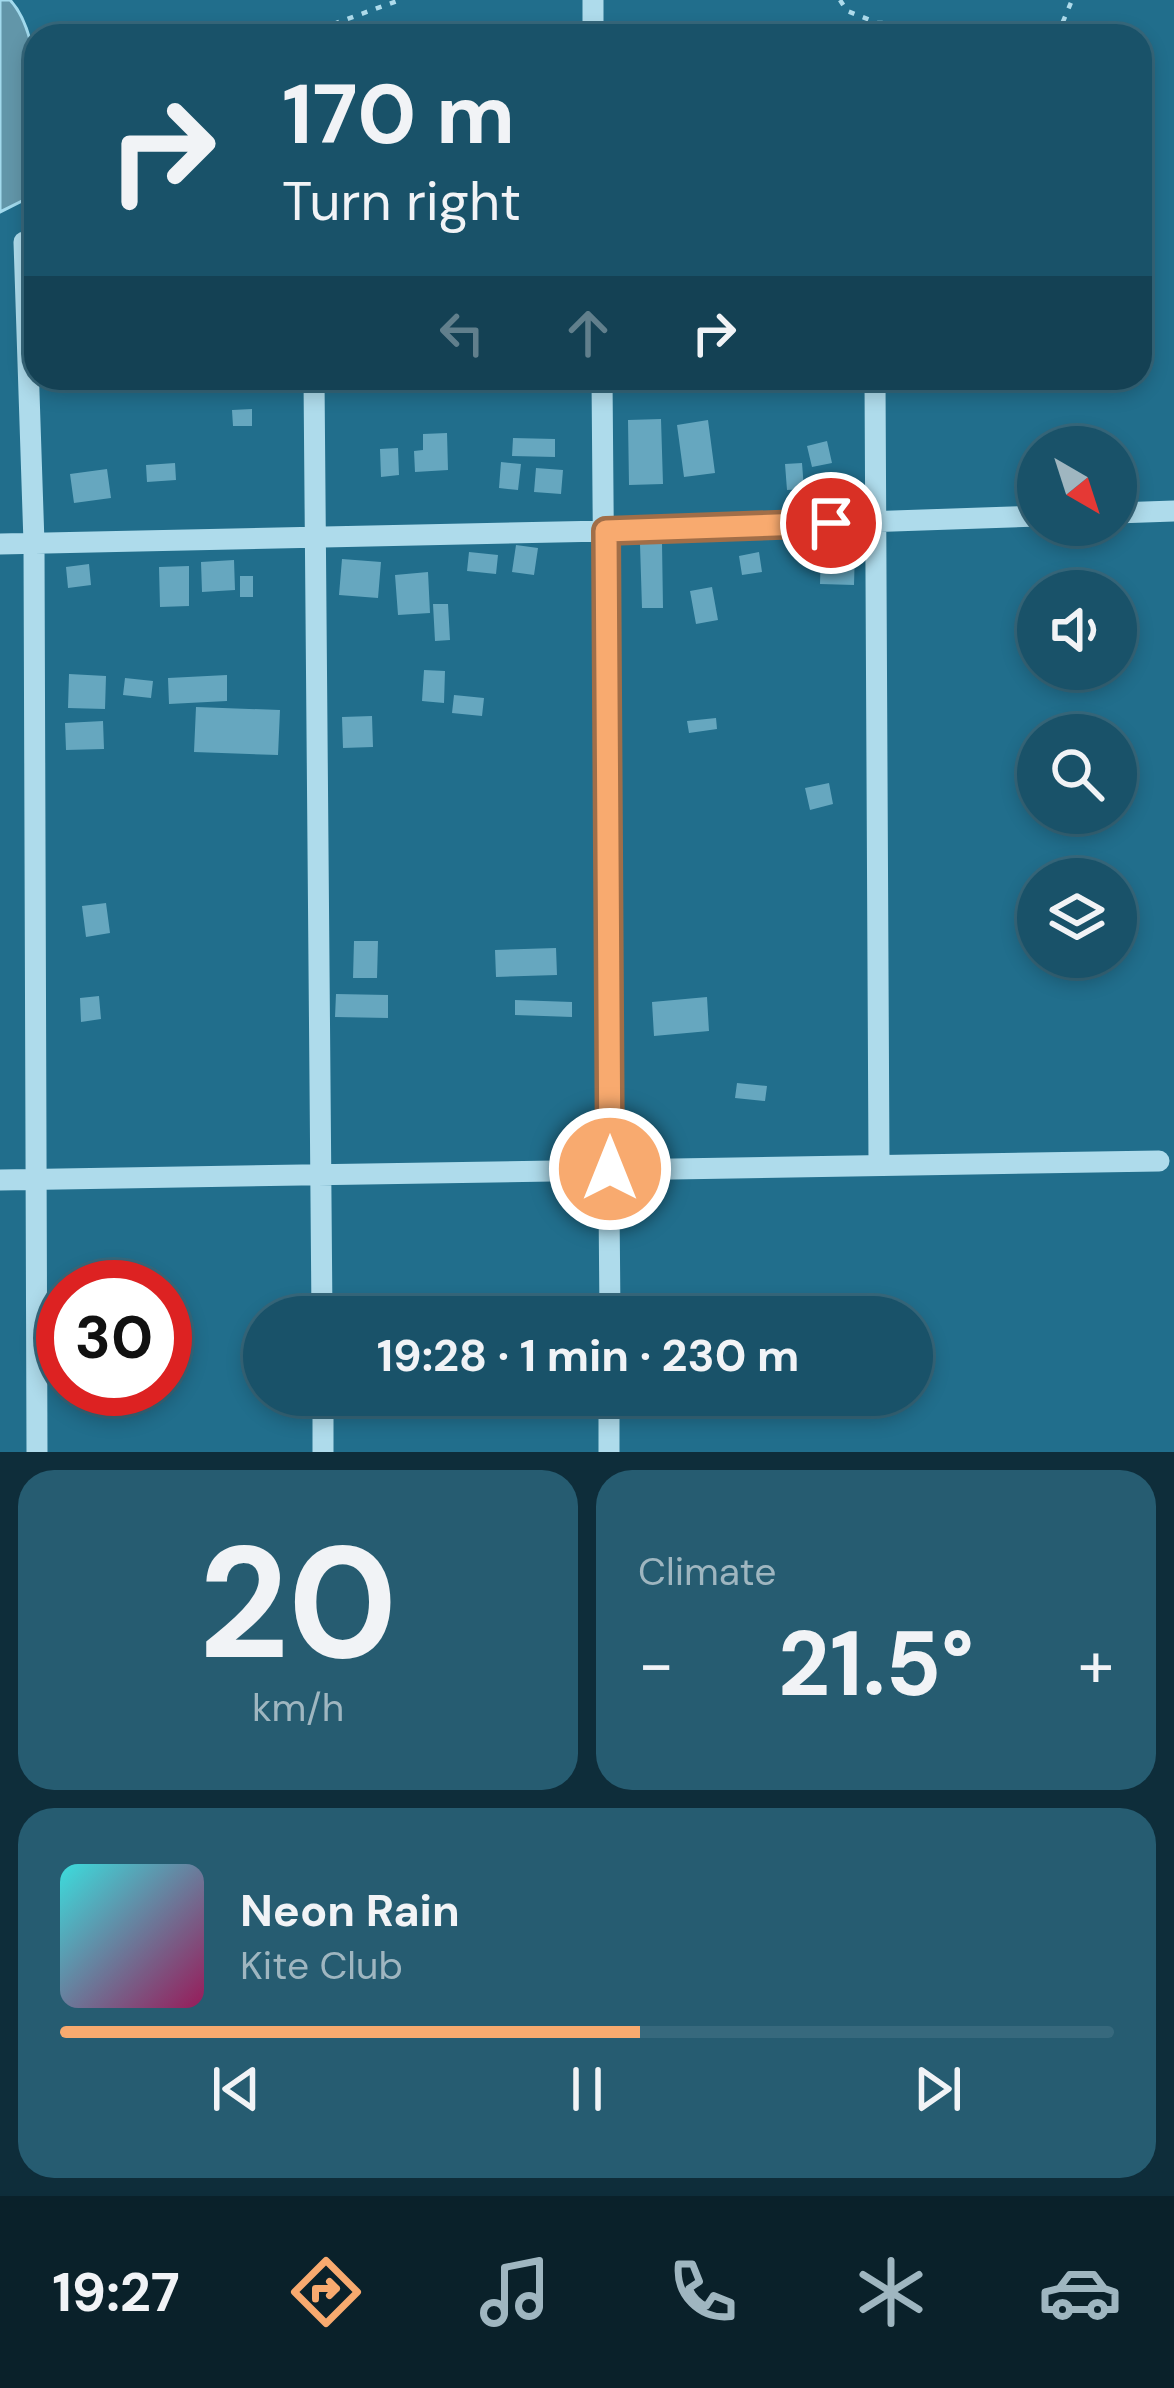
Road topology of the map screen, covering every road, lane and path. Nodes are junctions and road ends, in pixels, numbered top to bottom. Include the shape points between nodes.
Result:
1 (400, 0) edge
2 (840, 0) edge
3 (878, 23) joint
4 (333, 24) edge
5 (938, 24) edge
6 (23, 242) dead end
7 (24, 269) edge
8 (28, 390) edge
9 (314, 390) edge
10 (602, 390) edge
11 (875, 390) edge
12 (1174, 511) edge
13 (1137, 512) edge
14 (1017, 517) edge
15 (876, 521) junction
16 (606, 531) junction
17 (315, 537) junction
18 (34, 543) junction
19 (0, 544) edge
20 (1159, 1161) dead end
21 (879, 1165) junction
22 (610, 1169) junction
23 (321, 1174) junction
24 (33, 1179) junction
25 (0, 1180) edge
26 (322, 1296) edge
27 (610, 1296) edge
28 (323, 1416) edge
29 (610, 1416) edge
30 (37, 1452) edge
31 (323, 1452) edge
32 (609, 1452) edge

1 - 4 path
2 - 3 path
3 - 5 path
6 - 7 street
8 - 18 street
9 - 17 street
10 - 16 street
11 - 15 street
12 - 13 street
14 - 15 street
15 - 16 street
15 - 21 street
16 - 17 street
16 - 22 street
17 - 18 street
17 - 23 street
18 - 19 street
18 - 24 street
20 - 21 street
21 - 22 street
22 - 23 street
22 - 27 street
23 - 24 street
23 - 26 street
24 - 25 street
24 - 30 street
28 - 31 street
29 - 32 street

